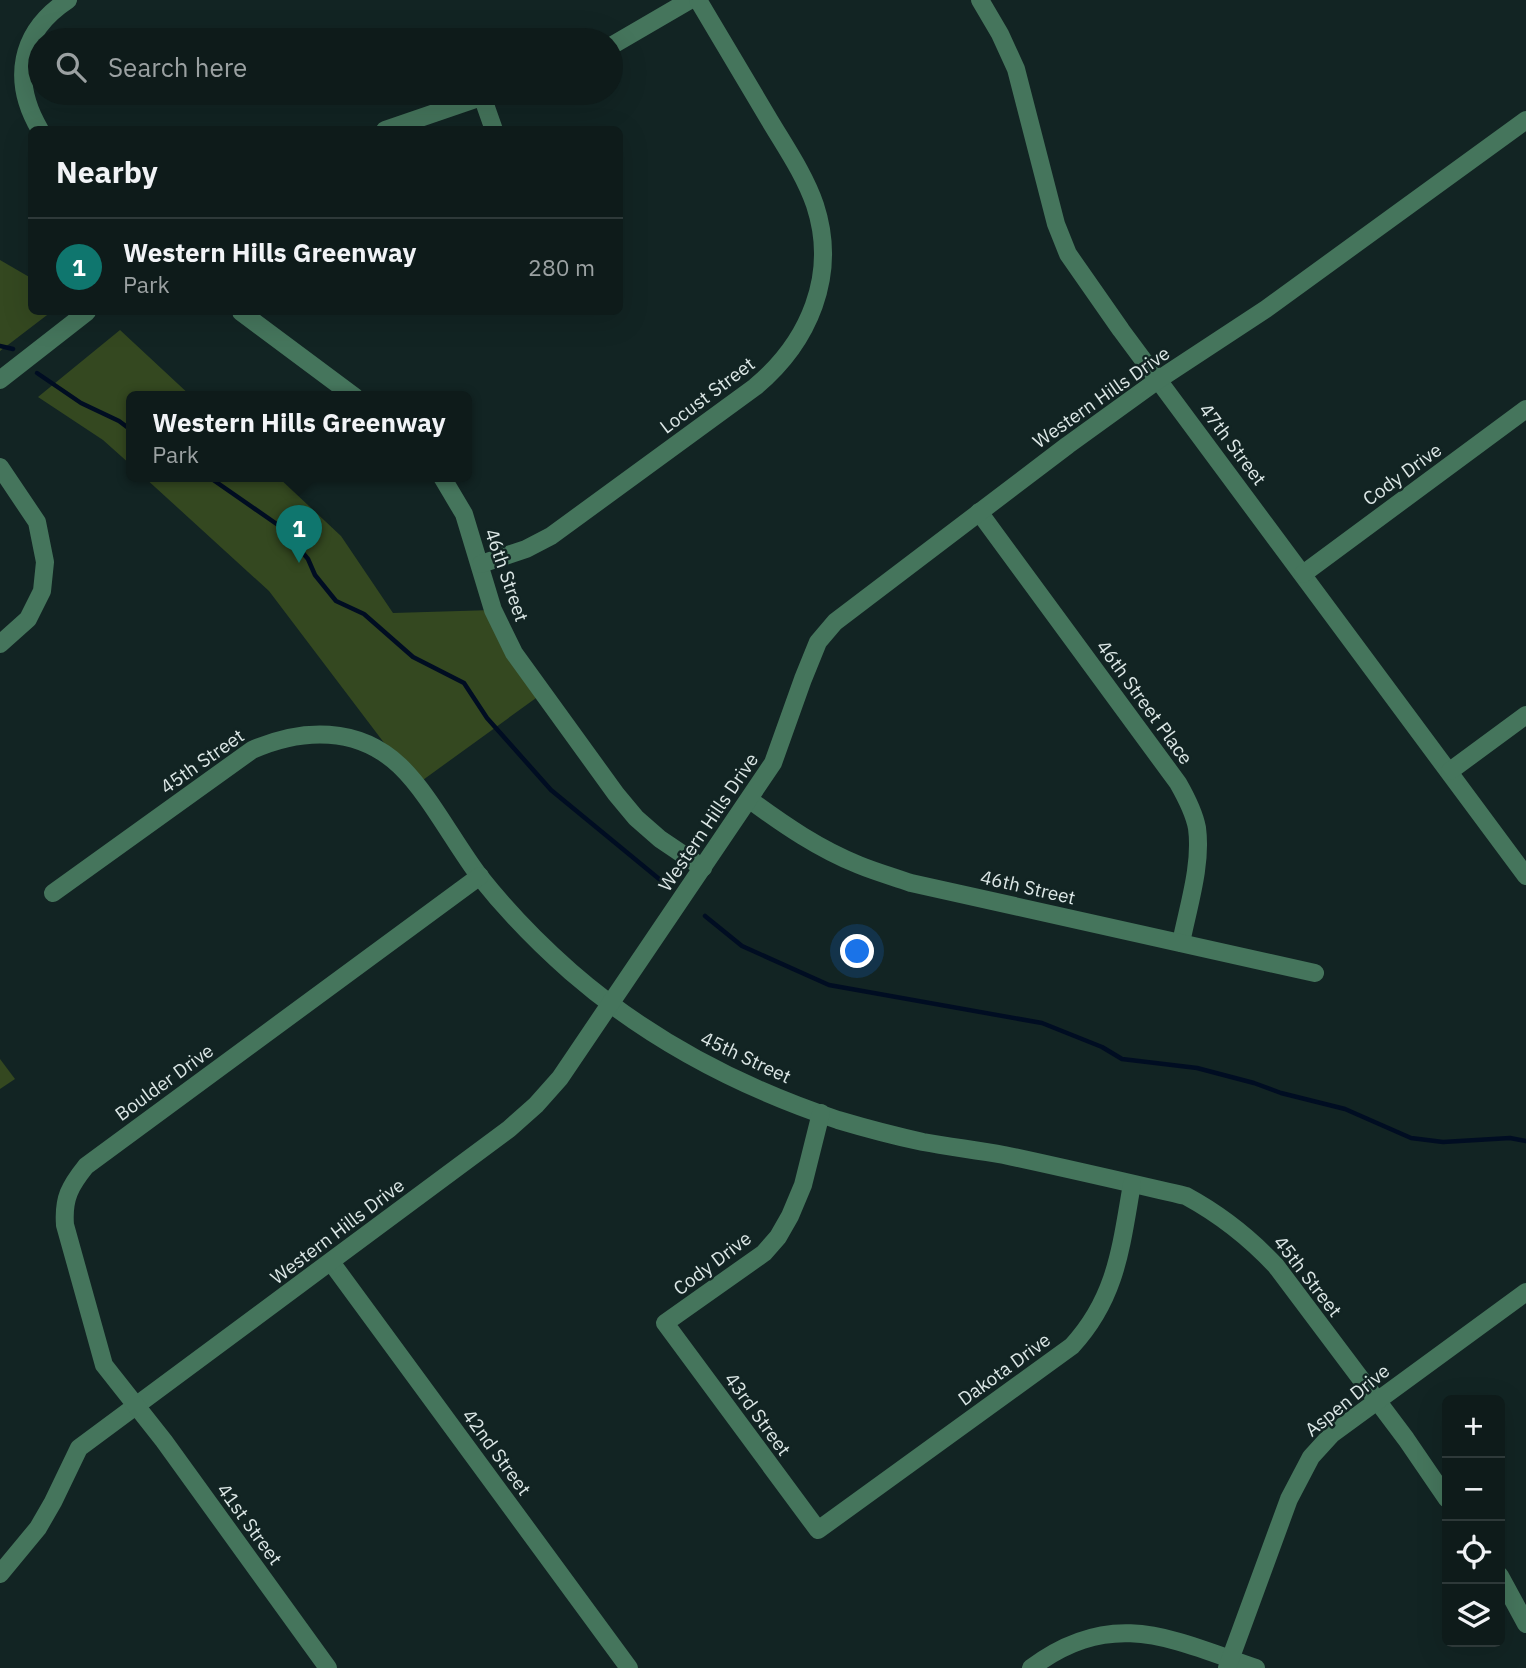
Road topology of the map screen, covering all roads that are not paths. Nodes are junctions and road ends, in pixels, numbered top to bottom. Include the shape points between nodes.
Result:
1 (68, 0) edge
2 (690, 0) edge
3 (698, 0) edge
4 (980, 0) edge
5 (38, 28) edge
6 (623, 39) edge
7 (28, 48) edge
8 (28, 105) edge
9 (28, 105) edge
10 (458, 105) edge
11 (489, 105) edge
12 (1526, 120) edge
13 (38, 126) edge
14 (397, 126) edge
15 (493, 126) edge
16 (83, 315) edge
17 (245, 315) edge
18 (0, 380) edge
19 (1158, 380) junction
20 (347, 391) edge
21 (1526, 409) edge
22 (0, 467) edge
23 (445, 482) edge
24 (979, 512) junction
25 (481, 564) junction
26 (1303, 574) junction
27 (0, 644) edge
28 (1526, 715) edge
29 (1450, 771) junction
30 (750, 800) junction
31 (703, 868) junction
32 (480, 876) junction
33 (1526, 876) edge
34 (52, 893) dead end
35 (1181, 943) junction
36 (1315, 973) dead end
37 (611, 1003) junction
38 (821, 1113) junction
39 (1132, 1184) junction
40 (331, 1262) junction
41 (1526, 1292) edge
42 (665, 1323) joint
43 (1377, 1400) junction
44 (135, 1407) junction
45 (1442, 1492) edge
46 (818, 1530) joint
47 (0, 1574) edge
48 (1504, 1584) edge
49 (1526, 1624) edge
50 (1228, 1663) edge
51 (626, 1667) edge
52 (328, 1668) edge
53 (1031, 1668) edge
54 (1256, 1668) edge

1 - 5 street
2 - 6 street
3 - 25 street, Locust Street via 799,171 815,207 822,262 812,312 789,353 755,387 551,536
4 - 19 street, 47th Street via 1016,69 1068,254
7 - 8 street via 22,76
9 - 13 street
10 - 14 street
11 - 15 street
12 - 19 street, Western Hills Drive via 1266,309
16 - 18 street
17 - 20 street
19 - 24 street, Western Hills Drive
19 - 26 street, 47th Street
21 - 26 street, Cody Drive
22 - 27 street via 37,522 45,562 41,591 28,620
23 - 25 street, 46th Street via 464,514
24 - 30 street, Western Hills Drive via 835,621 818,642 773,763
24 - 35 street, 46th Street Place via 1190,803 1199,850
25 - 31 street, 46th Street via 493,610 514,653 616,794 660,839
26 - 29 street, 47th Street
28 - 29 street
29 - 33 street, 47th Street
30 - 31 street, Western Hills Drive
30 - 35 street, 46th Street via 784,825 859,866 912,883
31 - 37 street, Western Hills Drive
32 - 34 street, 45th Street via 399,765 354,739 302,734 252,750
32 - 37 street, 45th Street via 517,920
32 - 44 street, Boulder Drive via 86,1166 70,1186 65,1225 104,1364
35 - 36 street, 46th Street
37 - 38 street, 45th Street via 680,1050 757,1089
37 - 40 street, Western Hills Drive via 560,1078 527,1113
38 - 39 street, 45th Street via 922,1142 1001,1154
38 - 42 street, Cody Drive via 803,1185 778,1237 764,1253
39 - 43 street, 45th Street via 1186,1196 1257,1245
39 - 46 street, Dakota Drive via 1114,1272 1101,1308 1072,1346
40 - 44 street, Western Hills Drive
40 - 51 street, 42nd Street
41 - 43 street, Aspen Drive
42 - 46 street, 43rd Street
43 - 45 street, 45th Street
43 - 50 street, Aspen Drive via 1332,1434 1311,1457 1289,1499
44 - 47 street, Western Hills Drive via 79,1448 38,1528
44 - 52 street, 41st Street
48 - 49 street
50 - 53 street via 1164,1636 1138,1632 1105,1634 1074,1643
50 - 54 street

